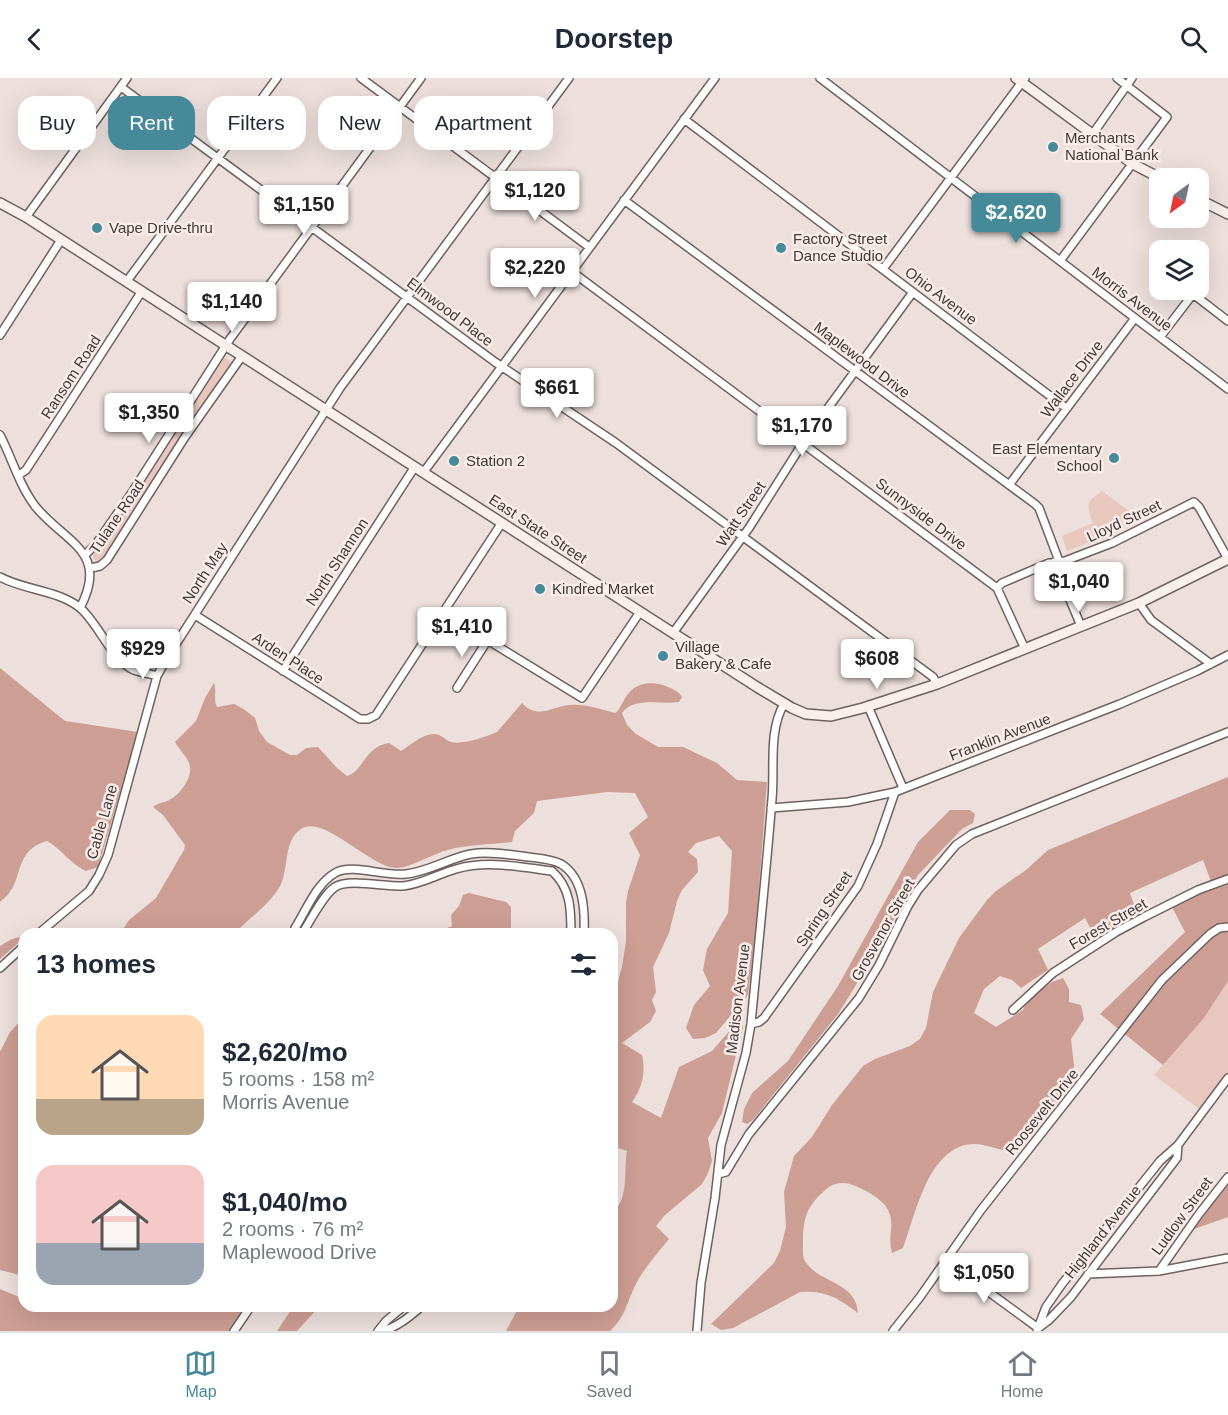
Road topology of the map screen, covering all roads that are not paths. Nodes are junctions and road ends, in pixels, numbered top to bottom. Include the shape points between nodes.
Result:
1 (127, 78) edge
2 (277, 78) edge
3 (361, 78) edge
4 (421, 78) edge
5 (569, 78) edge
6 (715, 78) edge
7 (819, 78) edge
8 (1117, 78) edge
9 (1132, 78) edge
10 (1021, 79) edge
11 (1127, 86) junction
12 (121, 87) junction
13 (385, 96) edge
14 (402, 104) edge
15 (402, 108) edge
16 (684, 119) junction
17 (1092, 135) junction
18 (368, 150) edge
19 (218, 157) junction
20 (1133, 164) junction
21 (1149, 172) edge
22 (496, 177) junction
23 (951, 178) junction
24 (0, 196) edge
25 (624, 200) junction
26 (0, 203) edge
27 (1209, 204) edge
28 (1228, 214) edge
29 (26, 217) junction
30 (312, 227) junction
31 (61, 240) junction
32 (589, 247) junction
33 (1060, 261) junction
34 (883, 269) junction
35 (571, 271) junction
36 (127, 281) junction
37 (142, 291) junction
38 (913, 292) junction
39 (407, 297) junction
40 (1135, 318) junction
41 (1228, 321) edge
42 (0, 335) edge
43 (1160, 338) junction
44 (226, 345) junction
45 (242, 356) junction
46 (501, 367) junction
47 (855, 371) junction
48 (1228, 389) edge
49 (1066, 408) junction
50 (326, 410) junction
51 (0, 435) edge
52 (803, 443) junction
53 (418, 470) junction
54 (19, 475) junction
55 (1009, 485) junction
56 (501, 524) junction
57 (744, 536) junction
58 (84, 555) junction
59 (1228, 559) edge
60 (1056, 561) junction
61 (91, 568) junction
62 (0, 577) edge
63 (997, 588) junction
64 (1139, 603) junction
65 (80, 608) junction
66 (442, 612) junction
67 (640, 612) junction
68 (195, 615) junction
69 (1081, 626) junction
70 (674, 633) junction
71 (487, 641) junction
72 (1025, 649) junction
73 (1228, 654) edge
74 (1211, 664) junction
75 (283, 671) junction
76 (157, 676) junction
77 (937, 684) junction
78 (457, 688) dead end
79 (784, 704) junction
80 (868, 706) junction
81 (1228, 732) edge
82 (134, 763) joint
83 (903, 788) junction
84 (895, 792) junction
85 (771, 808) junction
86 (1228, 879) edge
87 (1228, 927) edge
88 (46, 928) edge
89 (295, 928) edge
90 (306, 928) edge
91 (571, 928) edge
92 (584, 928) edge
93 (18, 952) edge
94 (0, 968) edge
95 (1013, 1010) dead end
96 (751, 1024) junction
97 (1228, 1078) edge
98 (1178, 1145) junction
99 (718, 1174) junction
100 (1228, 1177) edge
101 (1228, 1258) edge
102 (945, 1260) junction
103 (1160, 1271) junction
104 (1088, 1274) junction
105 (247, 1312) edge
106 (397, 1312) edge
107 (415, 1312) edge
108 (1037, 1330) edge
109 (234, 1331) edge
110 (380, 1331) edge
111 (697, 1331) edge
112 (893, 1331) edge

1 - 12 street
2 - 19 street
3 - 13 street
4 - 14 street, Tulane Road
5 - 22 street, North May
6 - 16 street, North Shannon
7 - 23 street, Morris Avenue
8 - 11 street
9 - 11 street
10 - 17 main road
10 - 23 street
11 - 17 street
11 - 20 street via 1167,117
12 - 19 street, Elmwood Place
12 - 29 street
15 - 22 street
16 - 25 street, North Shannon
16 - 34 street, Ohio Avenue
17 - 20 main road
18 - 30 street, Tulane Road
19 - 30 street, Elmwood Place
19 - 36 street
20 - 21 main road
20 - 33 street
22 - 32 street
22 - 39 street, North May
23 - 33 street, Morris Avenue
23 - 34 street
24 - 29 main road, East State Street
25 - 32 street, North Shannon
25 - 47 street, Maplewood Drive
26 - 29 main road, East State Street
27 - 28 main road
29 - 31 main road, East State Street
30 - 39 street, Elmwood Place
30 - 44 street, Tulane Road
31 - 36 main road, East State Street
31 - 42 street
32 - 35 street, North Shannon
33 - 40 street, Morris Avenue
34 - 38 street, Ohio Avenue
35 - 46 street, North Shannon
35 - 52 street, Sunnyside Drive
36 - 37 main road, East State Street
37 - 44 main road, East State Street
37 - 54 street, Ransom Road via 26,470
38 - 47 street, Watt Street
38 - 49 street, Ohio Avenue
39 - 46 street, Elmwood Place
39 - 50 street, North May
40 - 43 street, Morris Avenue
40 - 49 street, Wallace Drive
41 - 43 street via 1193,294
43 - 48 street, Morris Avenue
44 - 45 main road, East State Street
44 - 58 street, Tulane Road via 133,491
45 - 50 main road, East State Street
45 - 61 street, Tulane Road via 107,560
46 - 53 street, North Shannon
46 - 57 street, Elmwood Place via 616,443
47 - 52 street, Watt Street
47 - 55 street, Maplewood Drive
49 - 55 street, Wallace Drive
50 - 53 main road, East State Street
50 - 68 street, North May
51 - 54 street
52 - 57 street, Watt Street
52 - 63 street, Sunnyside Drive
53 - 56 main road, East State Street
53 - 75 street, North Shannon
54 - 58 street via 35,506
55 - 60 street, Maplewood Drive via 1039,508
56 - 66 street
56 - 67 main road, East State Street
57 - 70 street, Watt Street
57 - 77 street, Elmwood Place via 933,677
58 - 61 street
59 - 60 street, Lloyd Street via 1194,502 1112,543
59 - 64 main road, East State Street
60 - 63 street, Lloyd Street
60 - 69 street, Maplewood Drive
61 - 65 street
62 - 65 street
63 - 72 street, Sunnyside Drive
64 - 69 main road, East State Street
64 - 74 street via 1151,620
65 - 76 street via 123,662 134,670
66 - 71 street
66 - 75 street, Arden Place via 376,715 368,719 360,719
67 - 70 main road, East State Street
67 - 71 street via 582,698
68 - 75 street, Arden Place
68 - 76 street, North May
69 - 72 main road, East State Street
70 - 79 main road, East State Street
71 - 78 street
72 - 77 main road, East State Street
73 - 74 street, Franklin Avenue
74 - 83 street, Franklin Avenue via 1069,725
76 - 82 street, North May
77 - 80 main road, East State Street
79 - 80 main road, East State Street via 820,716
79 - 85 street, Madison Avenue via 776,724
80 - 83 street
81 - 99 street, Grosvenor Street via 964,838 918,890 859,998 749,1134 726,1172
82 - 88 street, Cable Lane via 108,855 94,884
83 - 84 street, Franklin Avenue
84 - 85 street, Franklin Avenue via 848,802
84 - 96 street, Spring Street via 858,886 764,1018
85 - 96 street, Madison Avenue
86 - 95 street, Forest Street via 1116,932 1053,973
87 - 102 street, Roosevelt Drive via 1210,934 1162,980
89 - 92 street via 323,884 342,870 416,873 449,859 485,853 560,863 570,872 582,897
90 - 91 street via 336,886 402,886 478,865 552,871 567,891
93 - 94 street
96 - 99 street, Madison Avenue via 721,1145
97 - 98 street, Highland Avenue
98 - 104 street, Highland Avenue via 1177,1158
98 - 108 street, Highland Avenue via 1160,1161 1062,1284 1046,1307
99 - 111 street, Madison Avenue
100 - 103 street, Ludlow Street
101 - 103 street
102 - 108 street
102 - 112 street, Roosevelt Drive
103 - 104 street
104 - 108 street, Highland Avenue
105 - 109 street
106 - 110 street
107 - 110 street via 392,1328

